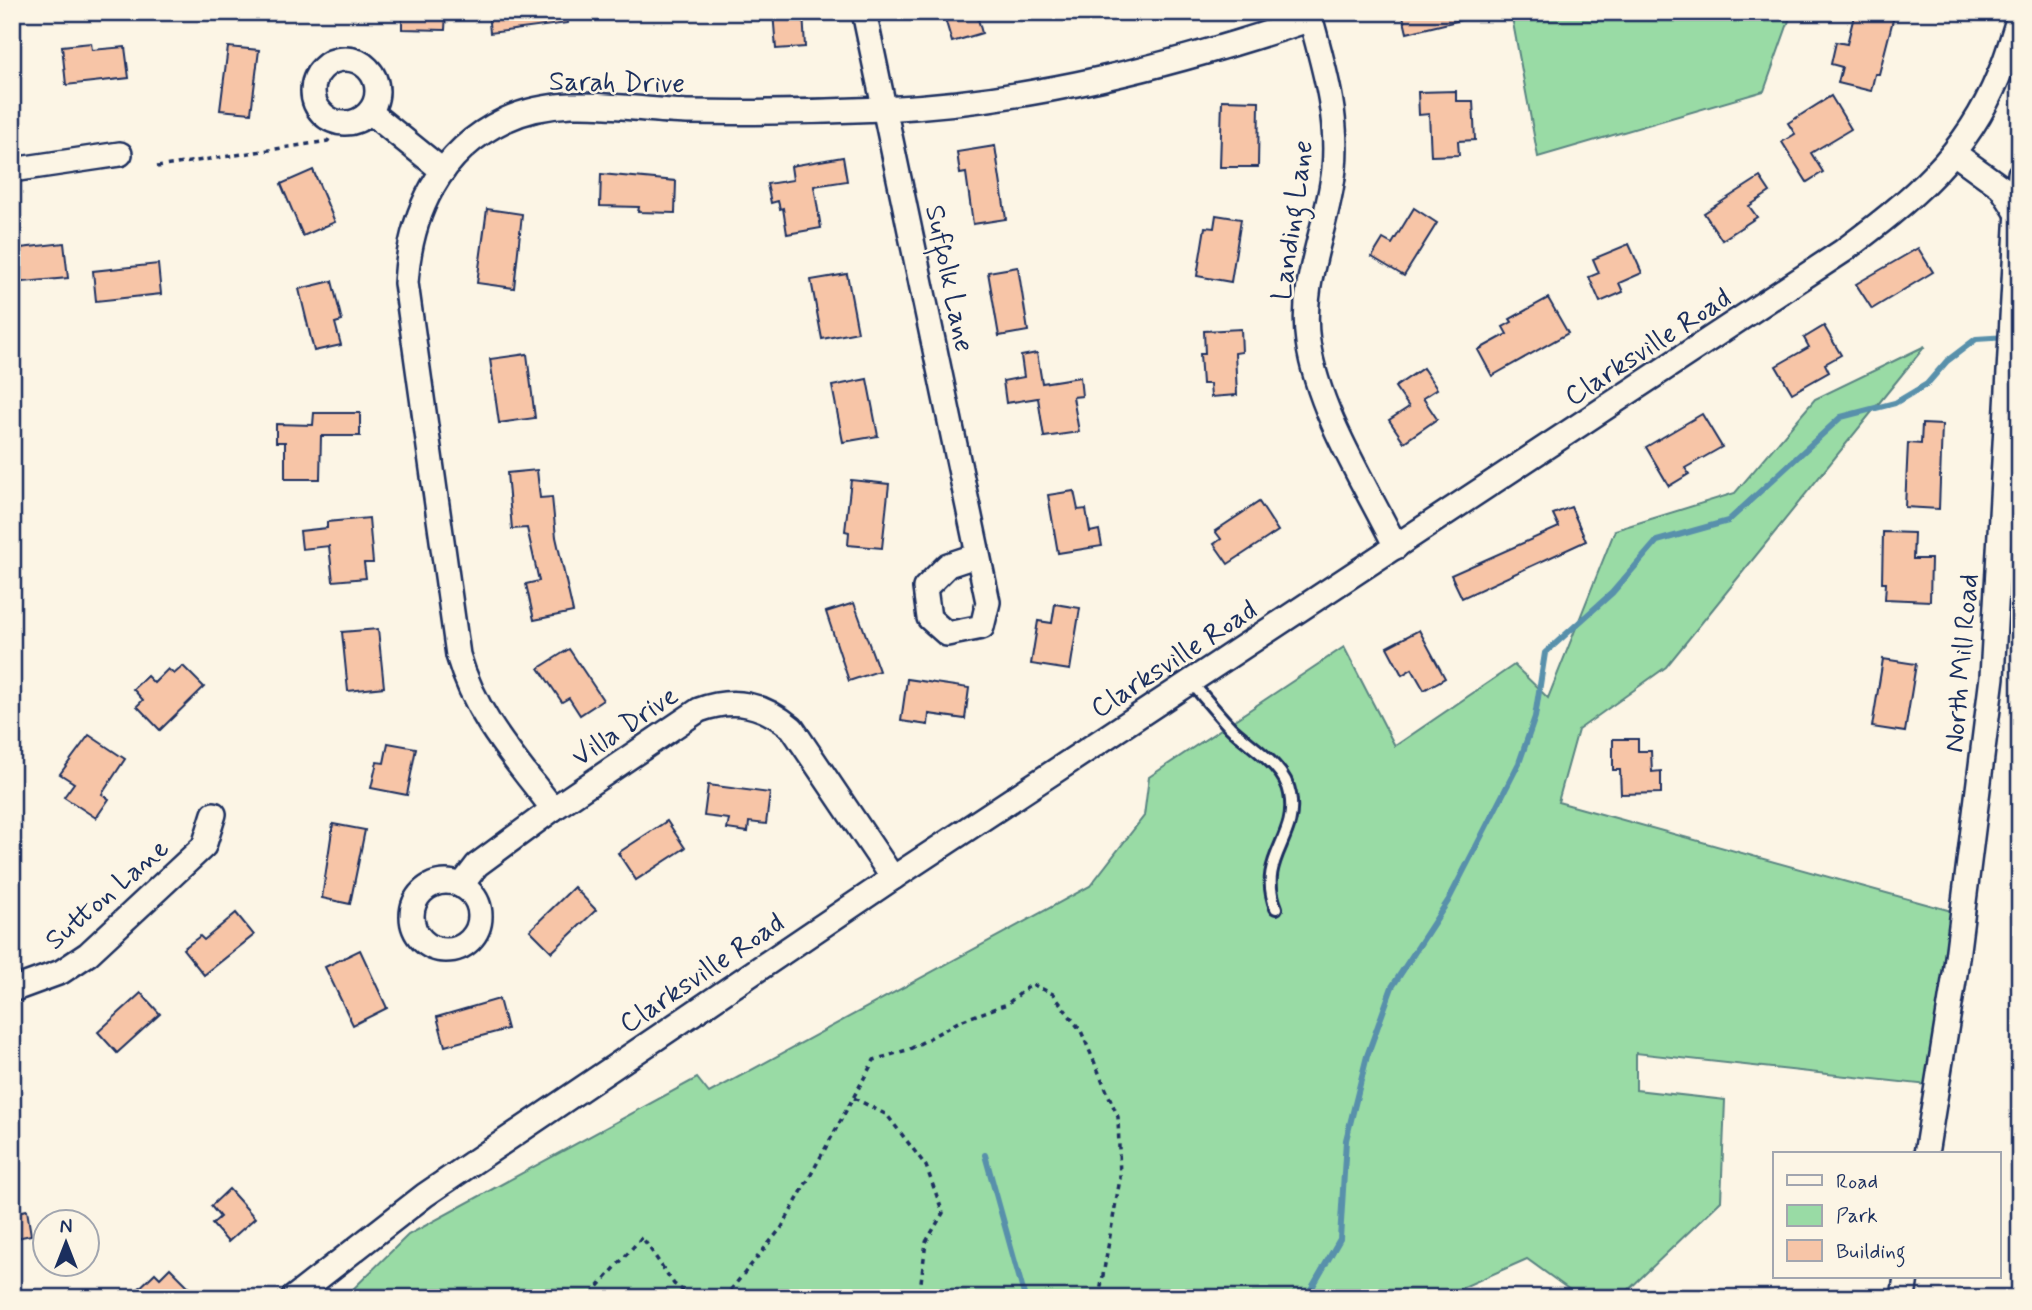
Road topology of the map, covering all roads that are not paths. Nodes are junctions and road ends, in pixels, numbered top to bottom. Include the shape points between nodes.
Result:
1 (864, 12) edge
2 (2020, 14) edge
3 (1310, 16) edge
4 (885, 109) junction
5 (370, 112) junction
6 (1954, 153) junction
7 (120, 154) dead end
8 (12, 170) edge
9 (443, 170) junction
10 (2020, 174) edge
11 (2018, 214) junction
12 (1396, 547) junction
13 (978, 555) junction
14 (1191, 682) junction
15 (552, 809) junction
16 (214, 814) dead end
17 (893, 878) junction
18 (461, 886) dead end
19 (1276, 908) dead end
20 (12, 990) edge
21 (1926, 1152) edge
22 (1906, 1278) edge
23 (293, 1298) edge
24 (1903, 1298) edge

1 - 4 street, Suffolk Lane
2 - 6 street, Clarksville Road via 2000,75
3 - 4 street, Sarah Drive via 1190,59 1109,79 1027,95
3 - 12 street, Landing Lane via 1331,92 1335,130 1328,207 1310,271 1308,341 1326,404
4 - 9 street, Sarah Drive via 726,113 565,104 533,110 479,135
4 - 13 street, Suffolk Lane
5 - 5 street via 355,122 338,123 323,116 314,99 316,78 331,62 352,60 371,71 378,92
5 - 9 street
6 - 11 street via 2001,187
6 - 12 street, Clarksville Road via 1904,205 1843,251
7 - 8 street
9 - 15 street, Sarah Drive via 415,221 406,283 458,655 481,714
10 - 11 street, North Mill Road
11 - 21 street, North Mill Road via 1992,677 1955,974
12 - 14 street, Clarksville Road
13 - 13 street, Suffolk Lane via 988,602 982,627 947,634 929,618 925,588 948,565
14 - 17 street, Clarksville Road
14 - 19 lane via 1271,763 1290,793 1285,837 1270,867 1269,889
15 - 17 street, Villa Drive via 699,710 738,702 758,706 792,728
15 - 18 street, Villa Drive via 477,866
16 - 20 street, Sutton Lane via 204,846 88,954 61,972
17 - 23 street, Clarksville Road via 425,1195
22 - 24 street

